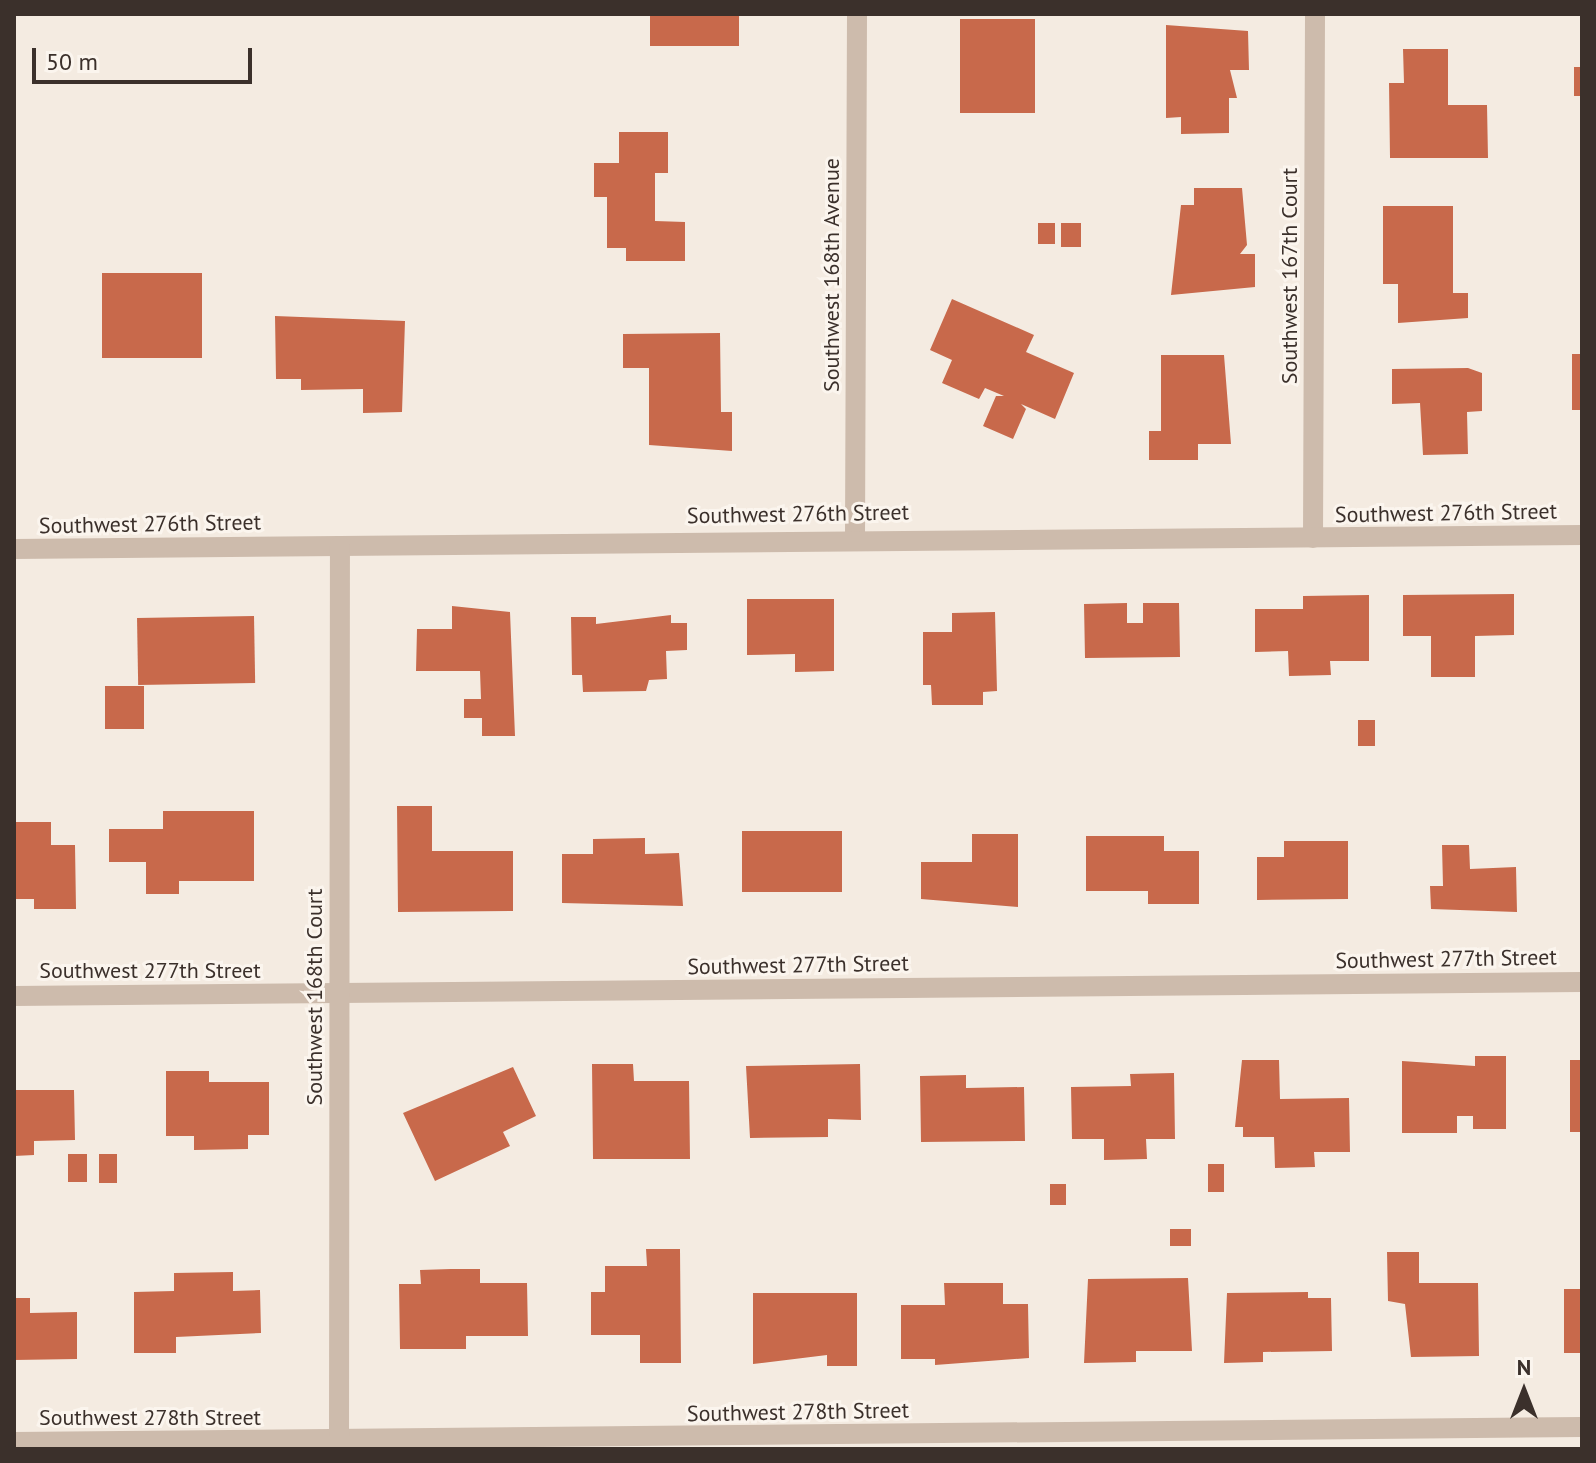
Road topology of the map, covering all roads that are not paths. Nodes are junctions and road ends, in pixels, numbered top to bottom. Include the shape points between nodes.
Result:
1 (857, 14) edge
2 (1315, 14) edge
3 (1582, 535) edge
4 (855, 536) junction
5 (1313, 538) junction
6 (340, 546) junction
7 (14, 549) edge
8 (1582, 982) edge
9 (339, 993) junction
10 (14, 996) edge
11 (1582, 1427) edge
12 (14, 1442) edge
13 (339, 1445) edge

1 - 4 street, Southwest 168th Avenue
2 - 5 street, Southwest 167th Court
3 - 5 street, Southwest 276th Street
4 - 5 street, Southwest 276th Street
4 - 6 street, Southwest 276th Street
6 - 7 street, Southwest 276th Street
6 - 9 street, Southwest 168th Court
8 - 9 street, Southwest 277th Street
9 - 10 street, Southwest 277th Street
9 - 13 street, Southwest 168th Court
11 - 13 street, Southwest 278th Street
12 - 13 street, Southwest 278th Street

